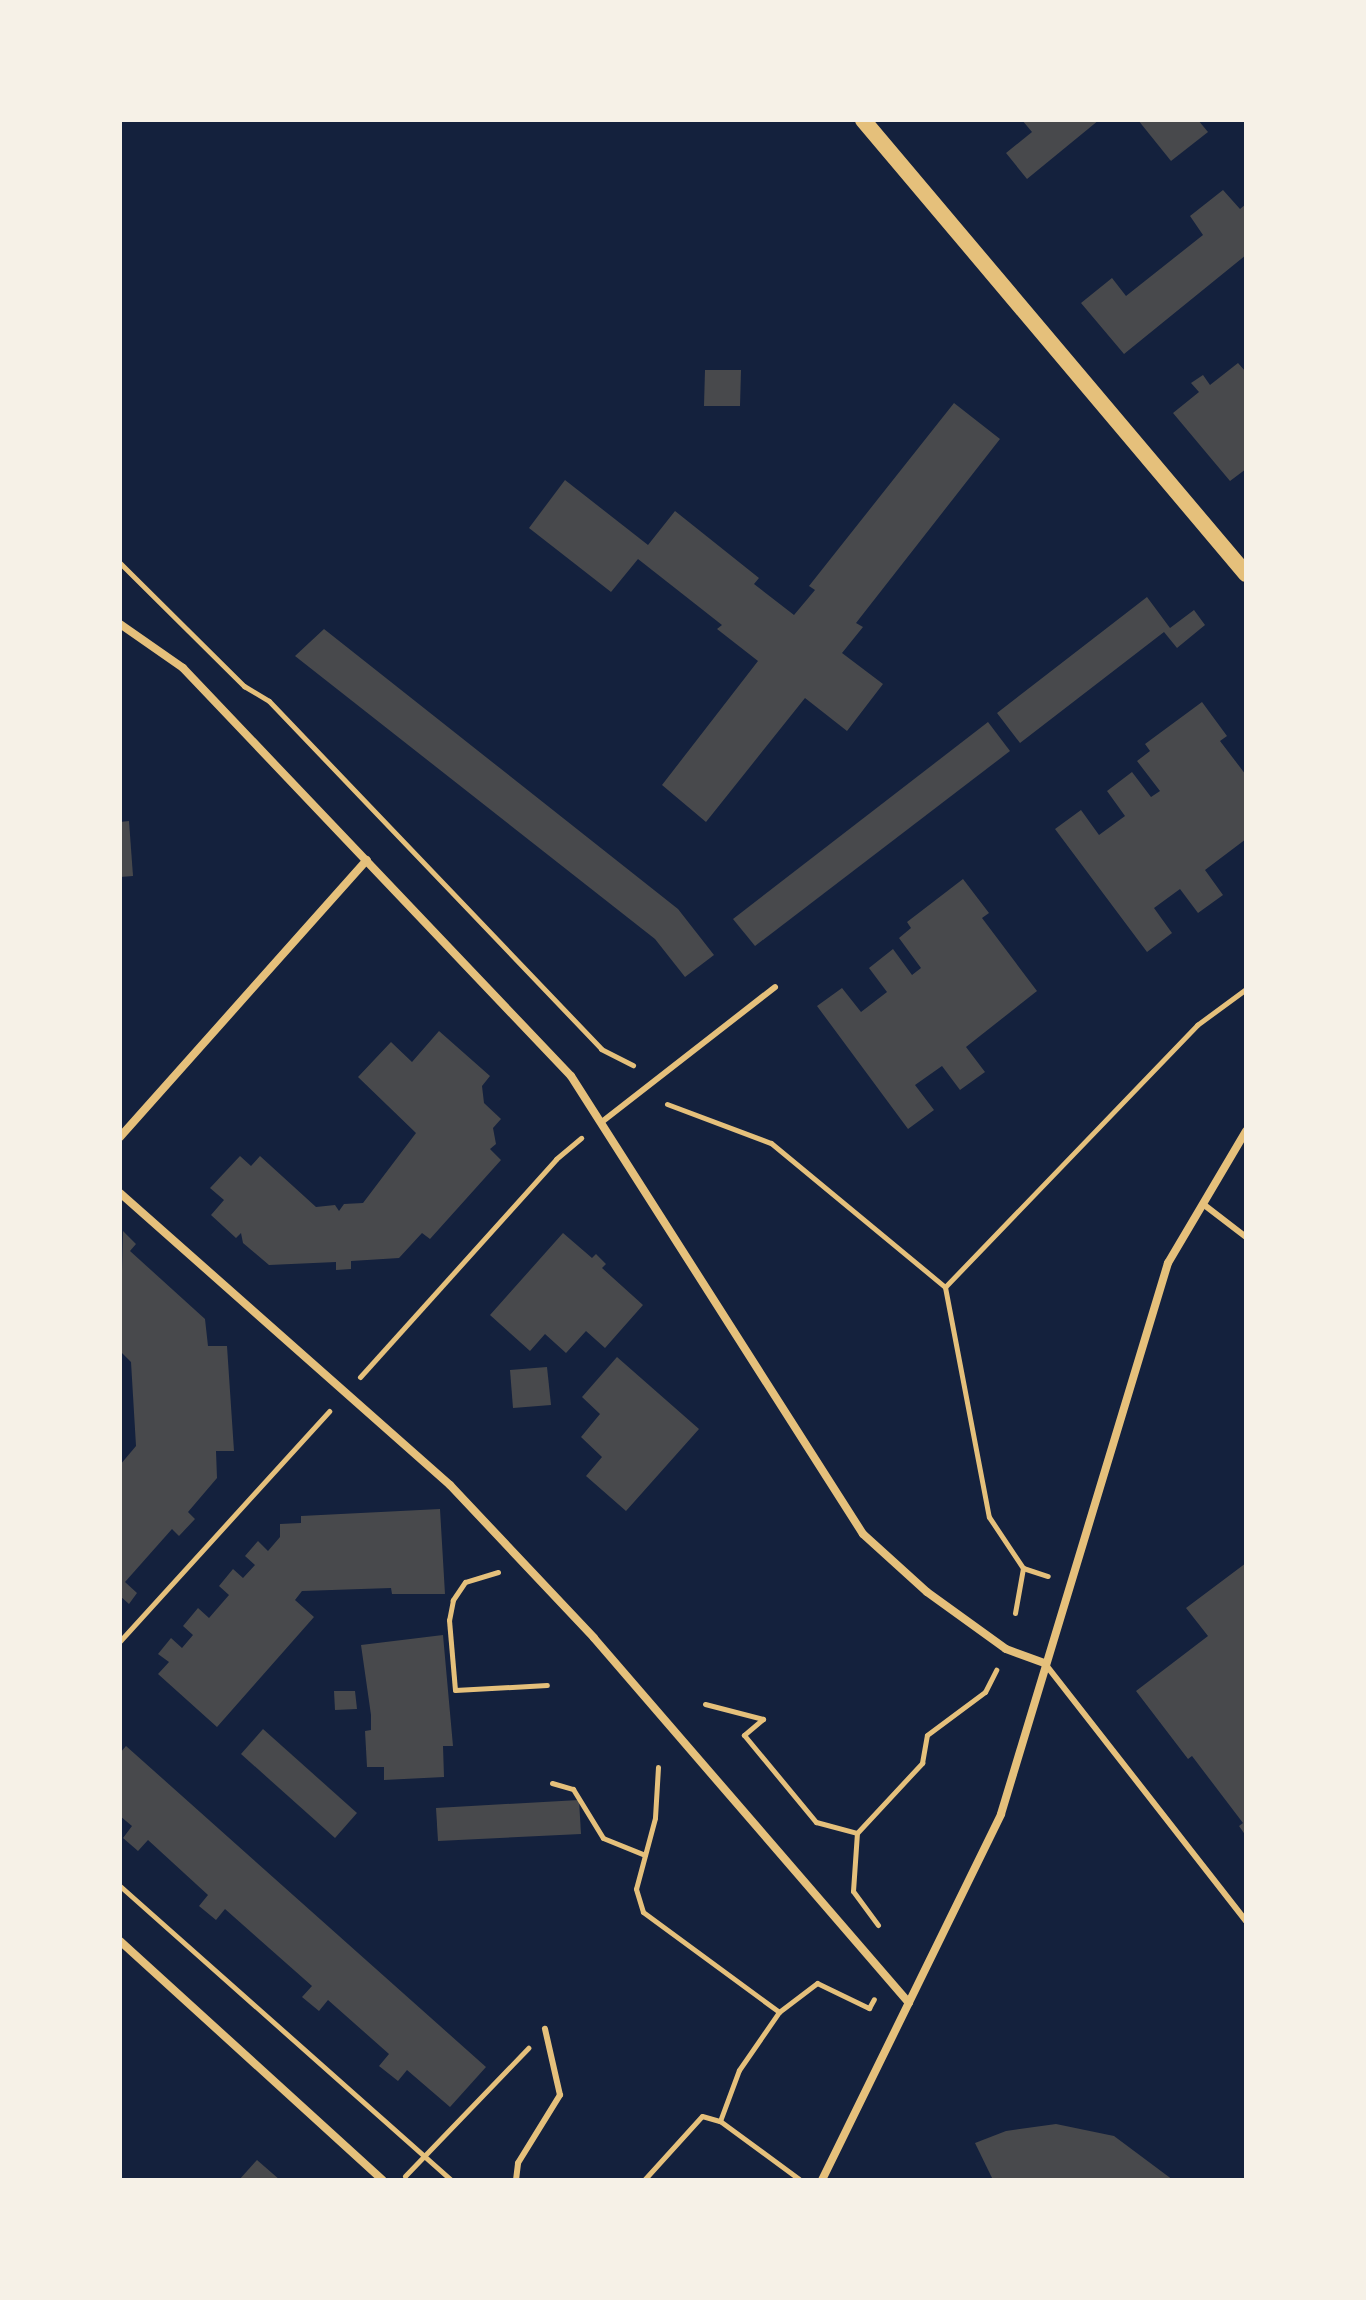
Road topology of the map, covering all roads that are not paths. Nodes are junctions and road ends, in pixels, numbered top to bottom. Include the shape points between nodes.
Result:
1 (863, 120) edge
2 (1246, 574) edge
3 (120, 624) edge
4 (367, 860) junction
5 (775, 987) dead end
6 (603, 1121) junction
7 (1246, 1131) edge
8 (120, 1137) edge
9 (120, 1193) edge
10 (1203, 1204) junction
11 (1246, 1237) edge
12 (1044, 1663) junction
13 (1246, 1921) edge
14 (120, 1941) edge
15 (909, 2003) junction
16 (545, 2029) road end
17 (383, 2180) edge
18 (516, 2180) edge
19 (822, 2180) edge

1 - 2 main road
3 - 4 street via 183,668
4 - 6 street via 571,1076
4 - 8 street
5 - 6 lane
6 - 12 street via 863,1534 927,1592 1006,1649
7 - 10 street
9 - 15 street via 450,1485 526,1564
10 - 11 lane
10 - 12 street via 1168,1263
12 - 13 lane
12 - 15 street via 1001,1814
14 - 17 street
15 - 19 street
16 - 18 lane via 560,2095 518,2163

